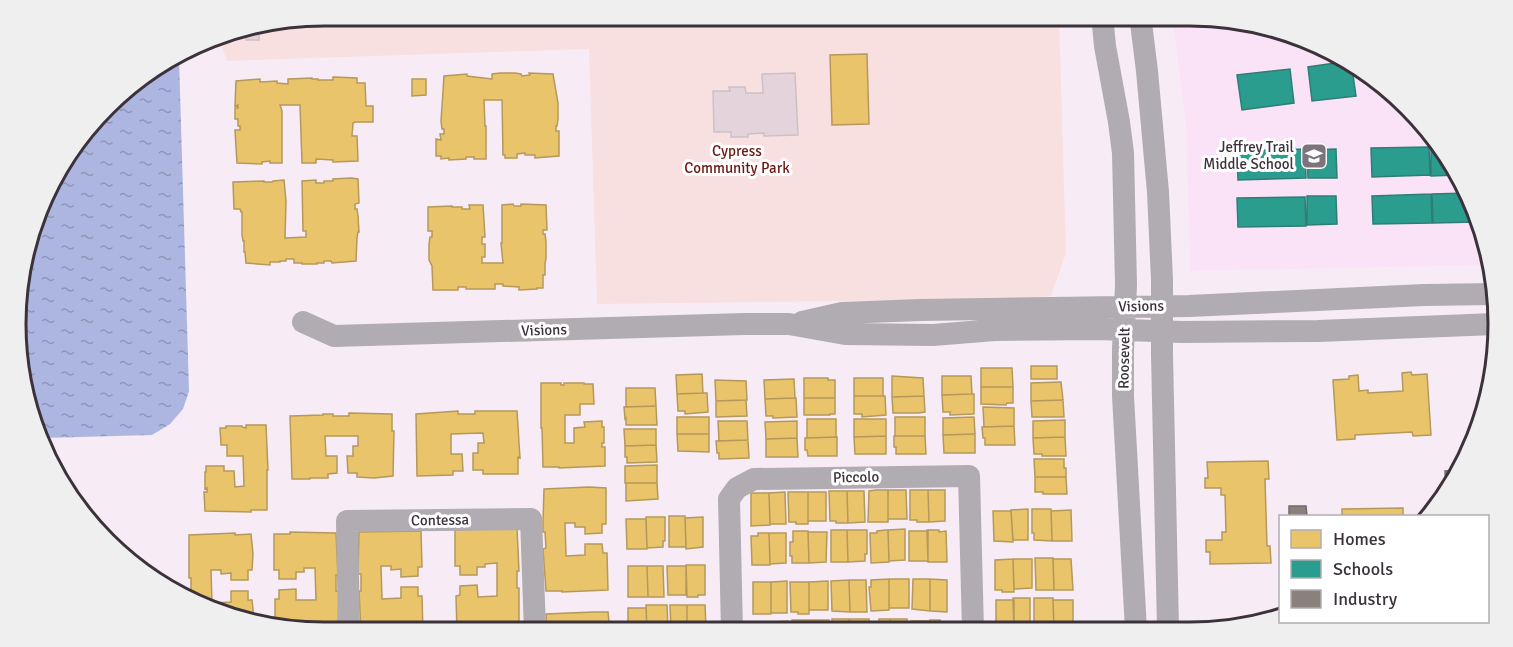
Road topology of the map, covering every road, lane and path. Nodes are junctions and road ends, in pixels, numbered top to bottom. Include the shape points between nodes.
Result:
1 (1103, 26) edge
2 (1142, 26) edge
3 (1486, 294) edge
4 (1125, 306) junction
5 (1162, 306) junction
6 (303, 322) dead end
7 (789, 324) junction
8 (1488, 324) edge
9 (1124, 330) junction
10 (1162, 331) junction
11 (349, 622) edge
12 (535, 622) edge
13 (732, 622) edge
14 (974, 622) edge
15 (1136, 622) edge
16 (1168, 622) edge

1 - 4 street, Roosevelt via 1123,153
2 - 5 street via 1158,192
3 - 5 street, Visions
4 - 5 street, Visions
4 - 7 street, Visions via 842,314
4 - 9 street, Roosevelt
5 - 10 street
6 - 7 street, Visions via 334,336
7 - 9 street, Visions via 845,334
8 - 10 street, Visions via 1318,331
9 - 10 street, Visions
9 - 15 street, Roosevelt via 1123,396
10 - 16 street
11 - 12 street, Contessa via 347,521 531,519
13 - 14 street, Piccolo via 729,499 736,488 754,479 969,476

